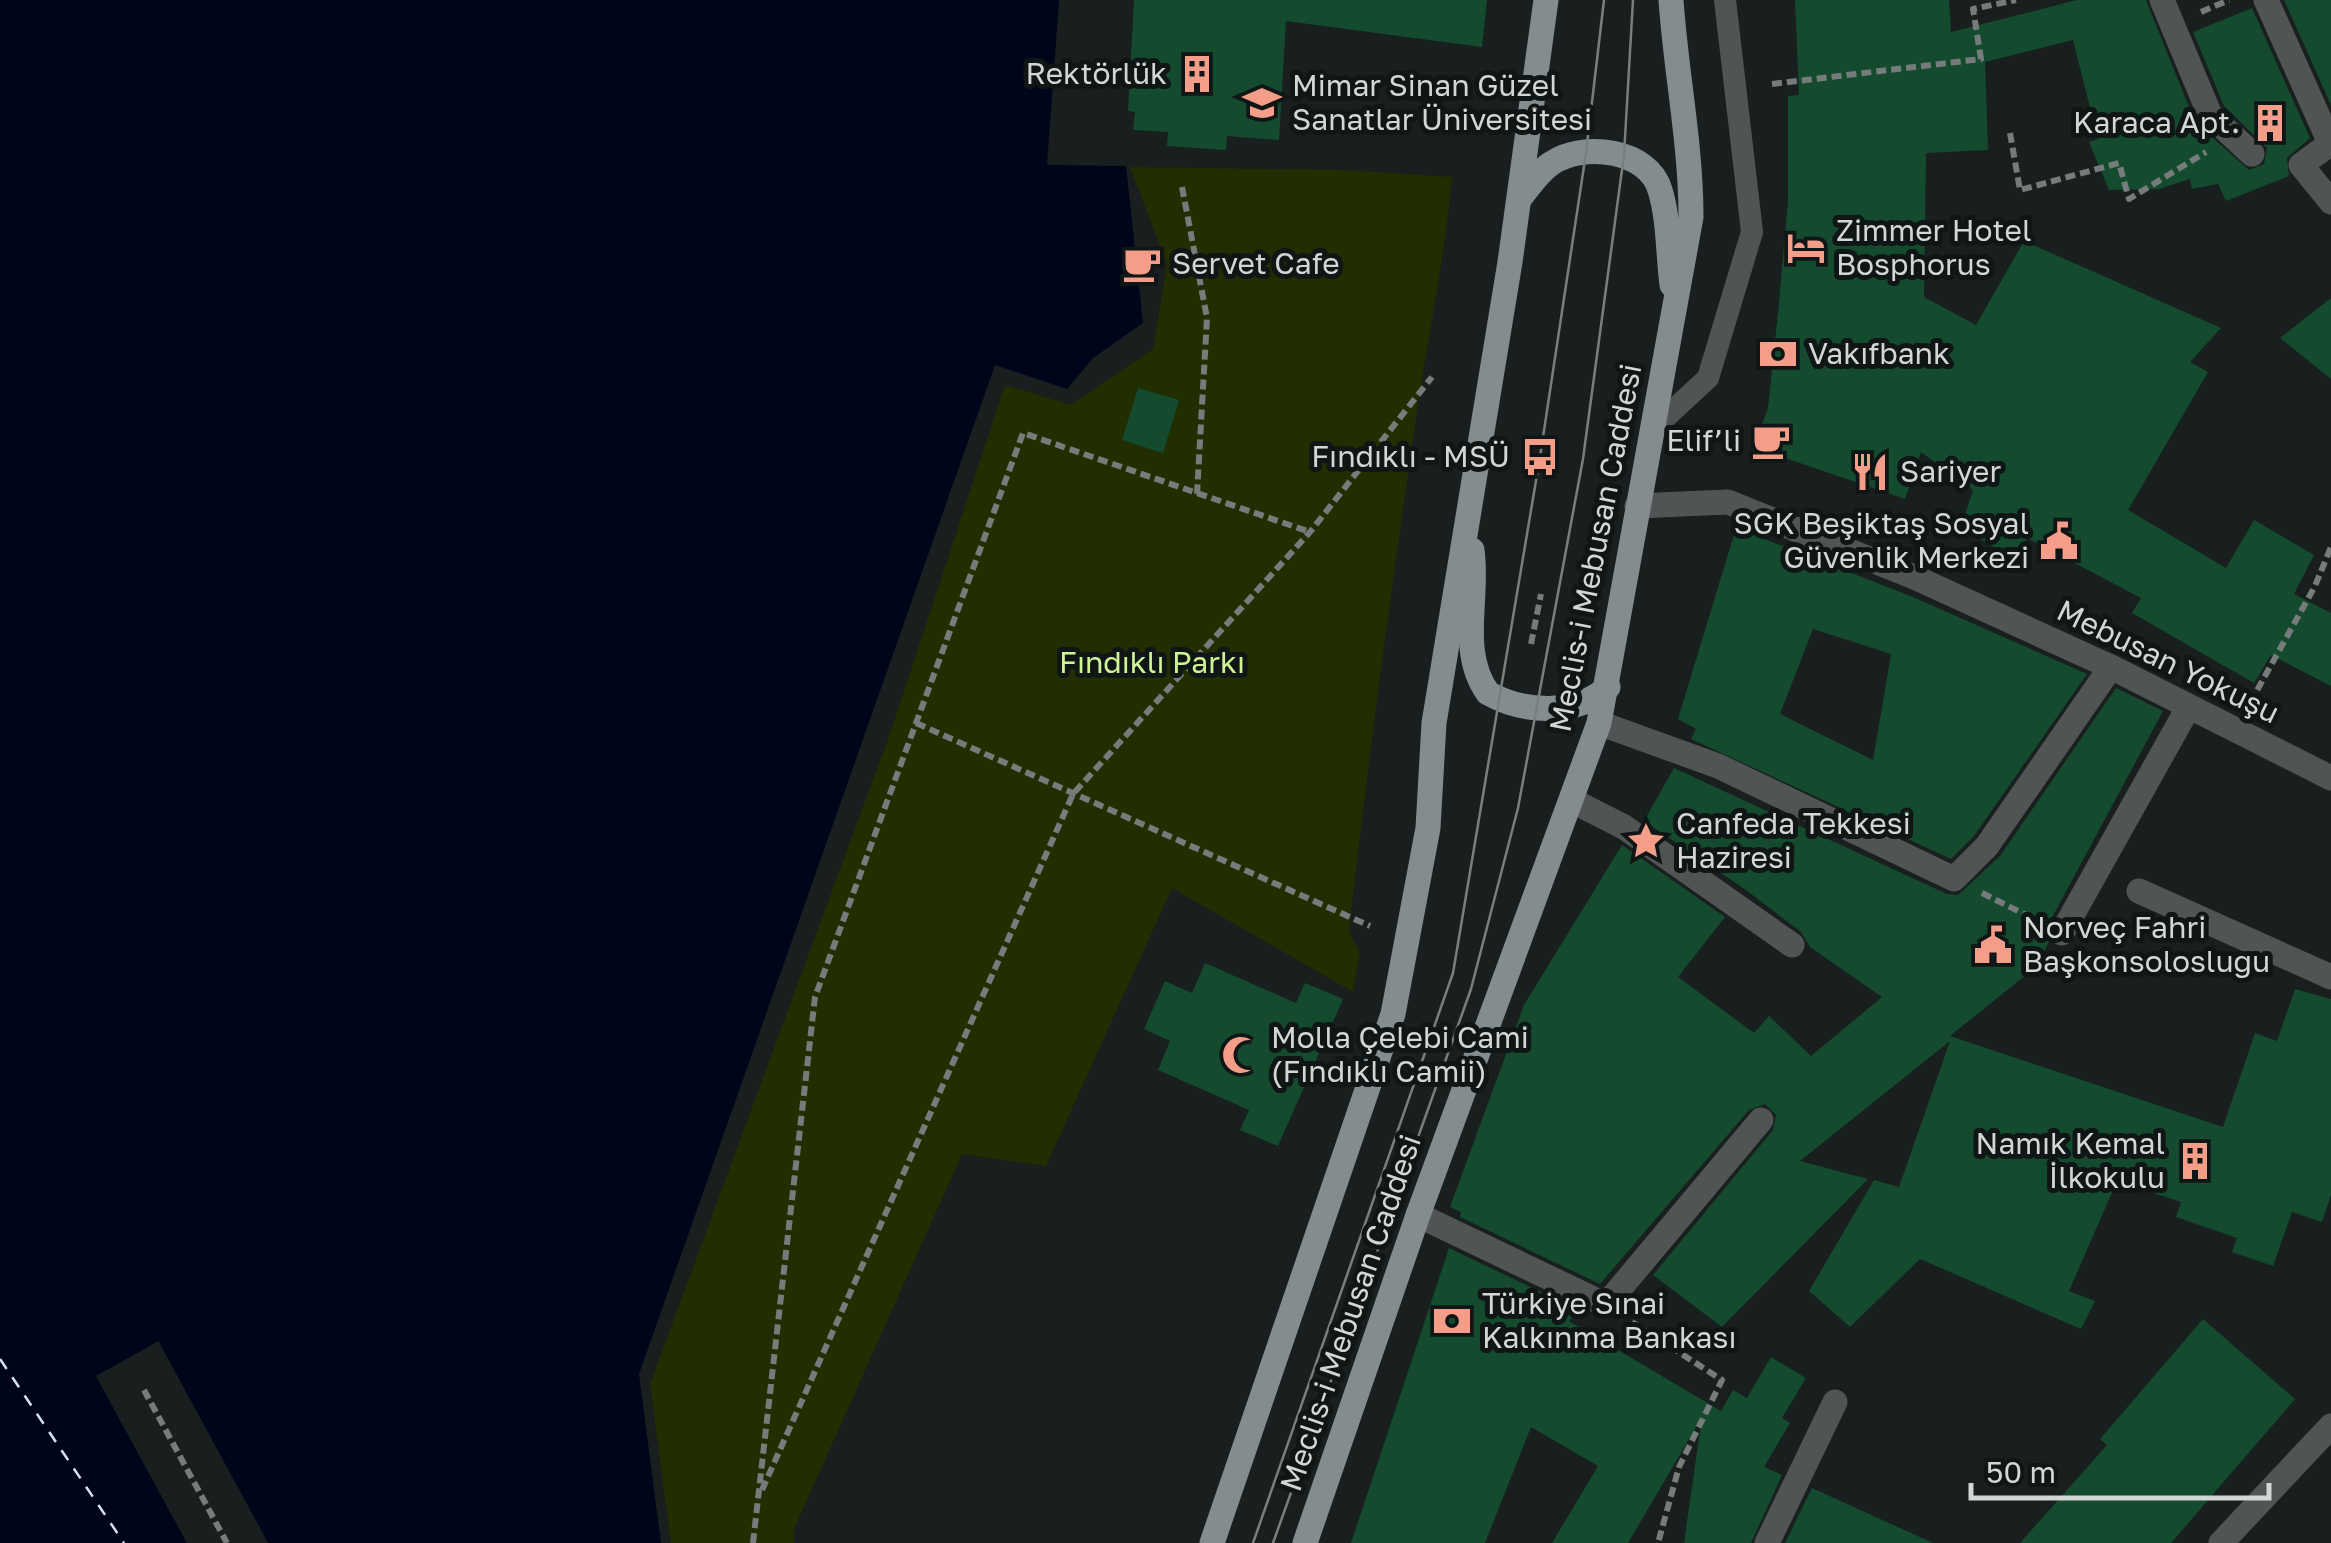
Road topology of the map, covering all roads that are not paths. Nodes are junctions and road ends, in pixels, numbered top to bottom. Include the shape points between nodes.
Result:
1 (1546, 0) edge
2 (1671, 0) edge
3 (1725, 0) edge
4 (2162, 0) edge
5 (2266, 0) edge
6 (2319, 89) edge
7 (2330, 143) edge
8 (2252, 154) dead end
9 (1520, 198) junction
10 (2331, 202) edge
11 (1675, 310) junction
12 (1655, 427) junction
13 (1638, 506) junction
14 (1468, 525) junction
15 (2111, 667) junction
16 (1608, 687) junction
17 (2188, 708) junction
18 (1600, 723) junction
19 (2331, 778) edge
20 (1573, 801) junction
21 (2139, 891) dead end
22 (2062, 933) road end
23 (1792, 945) dead end
24 (2331, 977) edge
25 (1761, 1120) dead end
26 (1418, 1215) junction
27 (1834, 1402) dead end
28 (2331, 1426) edge
29 (1212, 1543) edge
30 (1306, 1543) edge
31 (1767, 1543) edge
32 (2221, 1543) edge

1 - 9 main road, Meclis-i Mebusan Caddesi
2 - 11 main road, Meclis-i Mebusan Caddesi via 1691,184
3 - 12 lane via 1752,232 1708,378
4 - 8 street via 2210,115
5 - 6 street
6 - 7 street
7 - 10 street via 2301,166
9 - 11 main road via 1549,164 1567,155 1607,153 1641,163 1660,190
9 - 14 main road, Meclis-i Mebusan Caddesi
11 - 12 main road, Meclis-i Mebusan Caddesi
12 - 13 main road, Meclis-i Mebusan Caddesi
13 - 15 street, Mebusan Yokuşu via 1728,502
13 - 16 main road, Meclis-i Mebusan Caddesi
14 - 16 main road via 1477,586 1471,660 1488,693 1553,708 1586,702
14 - 29 main road, Meclis-i Mebusan Caddesi via 1434,722 1428,828 1393,1014
15 - 17 street, Mebusan Yokuşu
15 - 18 street via 1987,846 1954,879 1718,766
16 - 18 main road, Meclis-i Mebusan Caddesi
17 - 19 street, Mebusan Yokuşu
17 - 22 street
18 - 20 main road, Meclis-i Mebusan Caddesi
20 - 23 street via 1624,827
20 - 26 main road, Meclis-i Mebusan Caddesi
21 - 24 street
25 - 26 street via 1606,1305
26 - 30 main road, Meclis-i Mebusan Caddesi
27 - 31 street
28 - 32 street

